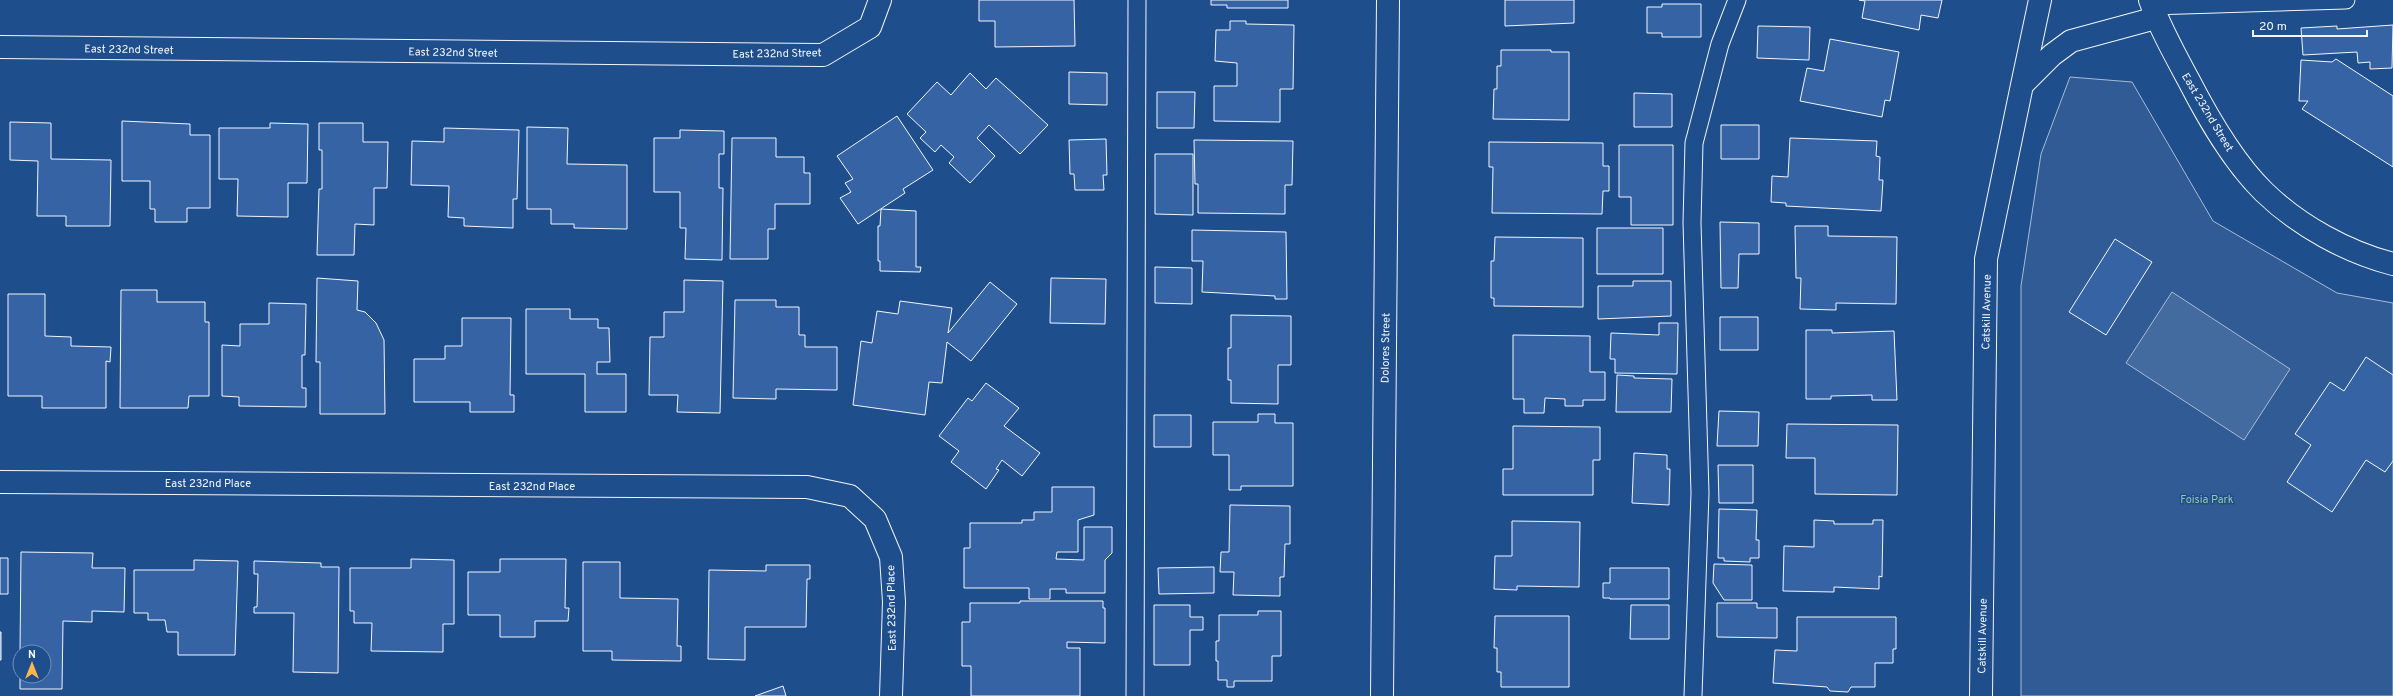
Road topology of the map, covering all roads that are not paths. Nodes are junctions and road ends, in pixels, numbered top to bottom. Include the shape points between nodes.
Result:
1 (880, 0) edge
2 (1137, 0) edge
3 (1388, 0) edge
4 (1737, 0) edge
5 (2040, 0) edge
6 (2346, 0) edge
7 (2153, 8) edge
8 (0, 47) edge
9 (2022, 85) junction
10 (2393, 264) edge
11 (0, 482) edge
12 (891, 696) edge
13 (1135, 696) edge
14 (1382, 696) edge
15 (1693, 696) edge
16 (1981, 696) edge

1 - 8 street, East 232nd Street via 870,26 823,55
2 - 13 lane
3 - 14 street, Dolores Street
4 - 15 lane via 1720,44 1694,143 1692,223 1700,493
5 - 9 street, Catskill Avenue
6 - 7 lane
7 - 9 street via 2071,41 2052,55
7 - 10 street, East 232nd Street via 2205,111 2227,147 2263,192 2295,219 2345,246
9 - 16 street, Catskill Avenue via 1986,259
11 - 12 street, East 232nd Place via 808,487 850,496 875,519 891,557 894,602

